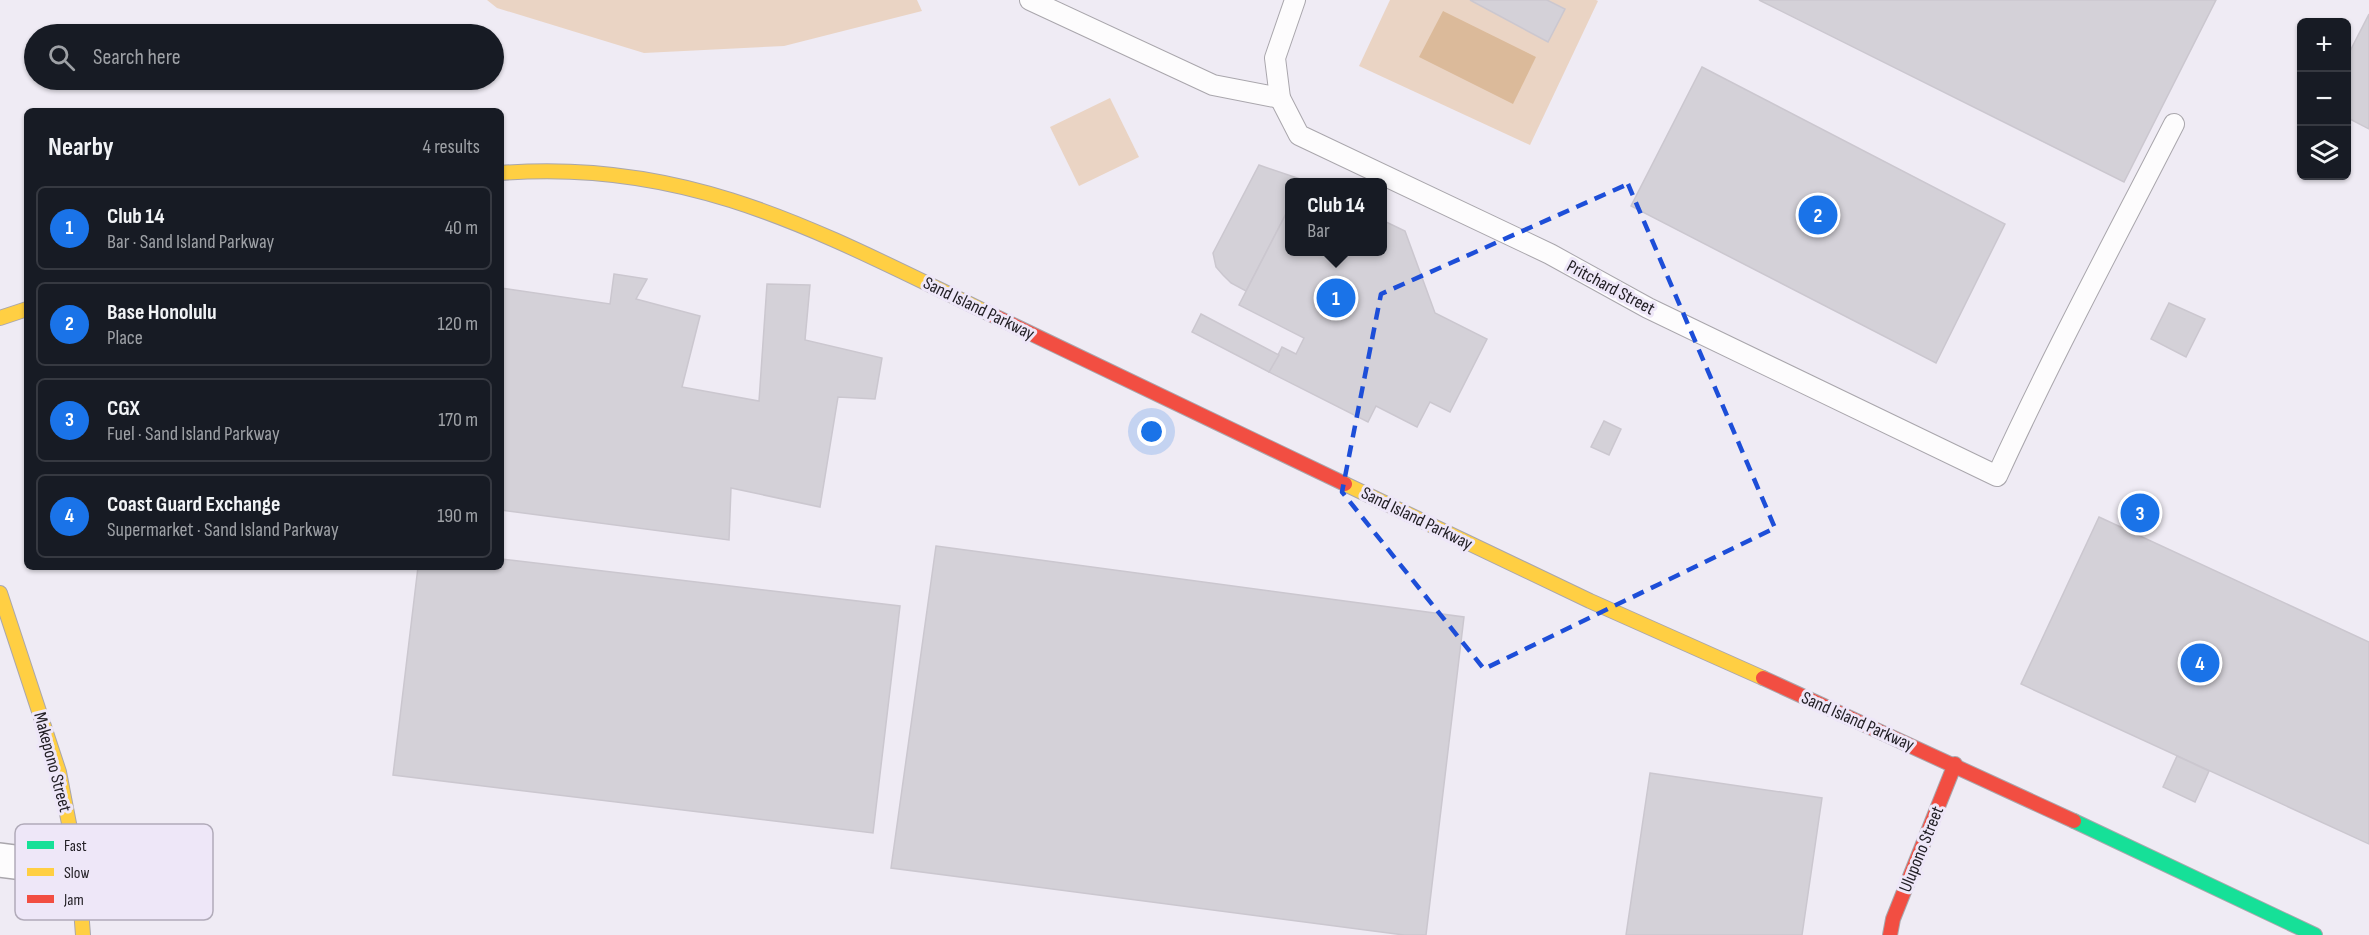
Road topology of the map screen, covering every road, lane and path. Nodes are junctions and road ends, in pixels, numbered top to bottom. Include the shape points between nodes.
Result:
1 (1030, 0) edge
2 (1295, 0) edge
3 (1280, 98) junction
4 (2174, 124) dead end
5 (504, 173) edge
6 (24, 310) edge
7 (0, 318) edge
8 (0, 593) edge
9 (1955, 764) junction
10 (69, 824) edge
11 (0, 860) edge
12 (15, 862) edge
13 (83, 920) edge
14 (84, 935) edge
15 (1890, 935) edge
16 (2315, 935) edge

1 - 3 lane via 1213,85
2 - 3 lane, Pritchard Street via 1275,58
3 - 4 lane, Pritchard Street via 1299,135 1550,254 1648,308 1997,476 2035,392
5 - 9 street, Sand Island Parkway via 524,170 626,175 724,196 819,232 1590,601
6 - 7 street
8 - 10 street, Makepono Street via 59,772
9 - 15 street, Ulupono Street
9 - 16 street, Sand Island Parkway
11 - 12 street
13 - 14 street, Makepono Street

